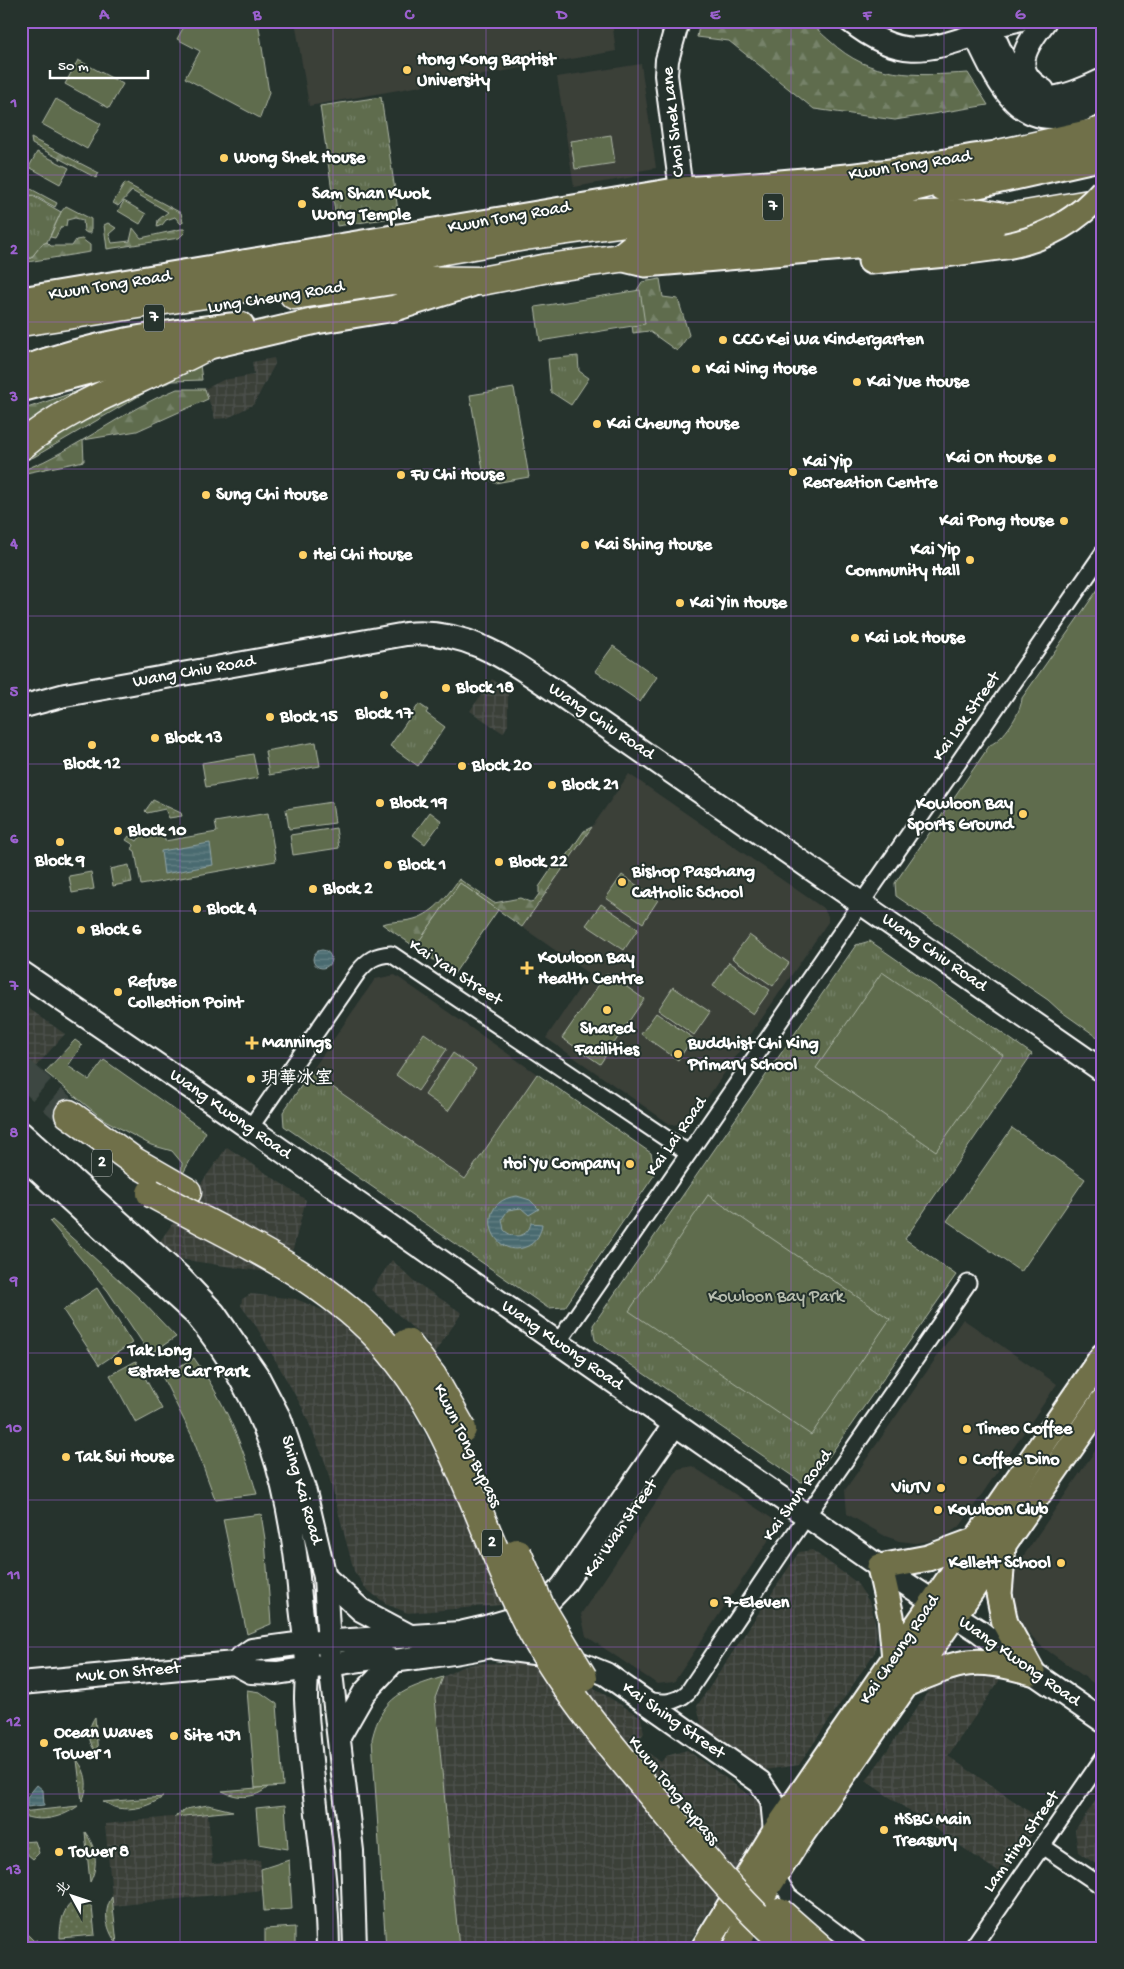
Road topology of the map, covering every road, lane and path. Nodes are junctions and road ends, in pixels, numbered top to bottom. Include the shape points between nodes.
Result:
1 (678, 21) edge
2 (850, 21) edge
3 (1028, 21) edge
4 (1045, 21) edge
5 (983, 32) junction
6 (1000, 68) junction
7 (1103, 80) edge
8 (1057, 98) junction
9 (1103, 100) edge
10 (1103, 130) edge
11 (999, 154) junction
12 (1103, 158) edge
13 (1103, 173) edge
14 (681, 190) junction
15 (1103, 191) edge
16 (974, 192) junction
17 (862, 200) junction
18 (1103, 202) edge
19 (903, 216) junction
20 (1008, 218) junction
21 (802, 251) junction
22 (620, 258) junction
23 (246, 264) junction
24 (323, 271) junction
25 (480, 281) junction
26 (234, 297) junction
27 (21, 300) edge
28 (316, 321) junction
29 (21, 322) edge
30 (21, 339) edge
31 (205, 347) junction
32 (21, 370) edge
33 (21, 389) edge
34 (21, 446) edge
35 (1103, 553) edge
36 (21, 706) edge
37 (861, 903) junction
38 (21, 972) edge
39 (1103, 1071) edge
40 (250, 1128) junction
41 (21, 1133) edge
42 (688, 1153) junction
43 (21, 1155) edge
44 (968, 1283) dead end
45 (557, 1344) junction
46 (1103, 1356) edge
47 (1103, 1401) edge
48 (682, 1428) junction
49 (806, 1516) junction
50 (974, 1541) junction
51 (1003, 1546) junction
52 (880, 1567) junction
53 (325, 1577) junction
54 (933, 1601) junction
55 (546, 1614) junction
56 (954, 1616) junction
57 (411, 1637) junction
58 (328, 1641) junction
59 (304, 1643) junction
60 (487, 1647) junction
61 (895, 1659) junction
62 (394, 1661) junction
63 (234, 1663) junction
64 (330, 1664) junction
65 (307, 1668) junction
66 (1032, 1672) junction
67 (606, 1674) junction
68 (21, 1683) edge
69 (908, 1683) junction
70 (645, 1700) junction
71 (1103, 1721) edge
72 (340, 1735) junction
73 (1103, 1758) edge
74 (775, 1832) junction
75 (1042, 1846) junction
76 (776, 1875) junction
77 (1103, 1888) edge
78 (737, 1944) edge
79 (857, 1947) edge
80 (328, 1948) edge
81 (355, 1948) edge
82 (704, 1948) edge
83 (785, 1948) edge
84 (791, 1948) edge
85 (820, 1948) edge
86 (838, 1948) edge
87 (972, 1948) edge

1 - 14 main road, Choi Shek Lane via 666,75
2 - 5 main road via 869,36 910,49 943,46
3 - 5 street
4 - 8 main road via 1027,45 1025,68 1035,86
5 - 6 main road
6 - 8 main road via 1024,90 1039,97
6 - 9 main road via 1002,87 1012,100 1035,113 1063,116
7 - 8 main road
10 - 11 highway, Kwun Tong Road / 7
11 - 14 main road, Kwun Tong Road via 884,173
11 - 17 highway, Kwun Tong Road / 7 via 969,173
12 - 16 main road
13 - 16 main road
14 - 23 main road, Kwun Tong Road
15 - 21 main road, bridge via 1061,228 1030,241 1006,246 878,261 849,261
16 - 17 main road
16 - 19 main road
17 - 24 highway, Kwun Tong Road / 7 via 665,217 525,236
18 - 20 highway, 7
19 - 20 highway, 7 via 981,213
19 - 22 highway, 7 via 643,240
20 - 21 main road via 982,228 880,244
21 - 22 main road via 645,264
22 - 25 highway, 7
23 - 24 highway
23 - 27 main road, Kwun Tong Road
24 - 26 highway, Kwun Tong Road / 7
25 - 26 highway, Lung Cheung Road / 7 via 384,281
25 - 28 main road via 395,308
26 - 29 highway, Lung Cheung Road / 7
26 - 30 highway, Lung Cheung Road / 7
28 - 31 main road
28 - 32 main road via 154,334 86,349
31 - 33 main road via 104,367
31 - 34 highway via 95,397 55,420
35 - 37 street, Kai Lok Street
36 - 37 main road, Wang Chiu Road via 65,695 406,634 460,638 504,657
37 - 39 main road, Wang Chiu Road
37 - 42 street, Kai Lai Road
38 - 40 main road, Wang Kwong Road
40 - 42 street, Kai Yan Street via 363,967 379,955 391,954
40 - 45 main road, Wang Kwong Road
41 - 53 main road, Shing Kai Road via 194,1291 241,1350 269,1397 289,1443 305,1492
42 - 45 street, Kai Lai Road
43 - 59 main road, Shing Kai Road via 196,1315 244,1384 275,1456 288,1505 295,1540
44 - 49 street, Kai Shun Road
45 - 48 main road, Wang Kwong Road
46 - 50 main road, Kai Cheung Road
47 - 51 main road, Kai Cheung Road
48 - 49 main road, Wang Kwong Road
48 - 55 main road, Kai Wah Street via 575,1595
49 - 52 main road, Wang Kwong Road
49 - 70 street, Kai Shun Road via 688,1692 680,1699 666,1703
50 - 52 main road via 928,1558
50 - 54 main road, Kai Cheung Road
51 - 56 main road, Kai Cheung Road
51 - 66 main road via 1000,1594 1005,1623
52 - 54 main road, Wang Kwong Road
52 - 61 main road via 891,1616
53 - 57 main road via 361,1610
53 - 58 main road, Shing Kai Road
54 - 56 main road, Wang Kwong Road
54 - 61 main road, Kai Cheung Road
55 - 57 main road via 460,1632
55 - 60 main road via 519,1637
55 - 67 street, Kai Shing Street via 564,1639
56 - 66 main road, Wang Kwong Road via 984,1634
56 - 69 main road, Kai Cheung Road
57 - 58 main road
58 - 59 main road
58 - 64 main road, Shing Kai Road
59 - 63 main road, Muk On Street via 252,1650
59 - 65 main road, Shing Kai Road
60 - 62 main road
60 - 67 main road via 550,1654
61 - 74 main road, Kai Cheung Road
62 - 64 main road via 381,1657
62 - 72 main road via 364,1693
63 - 65 main road, Muk On Street via 251,1672 276,1673
63 - 68 main road, Muk On Street
64 - 65 main road
64 - 72 main road, Shing Kai Road
65 - 80 main road, Shing Kai Road via 306,1699 324,1869
66 - 69 main road via 998,1663 974,1661 950,1665
66 - 71 main road, Wang Kwong Road
67 - 70 main road, Kai Shing Street
69 - 76 main road, Kai Cheung Road
70 - 74 main road, Kai Shing Street via 760,1782 772,1800
72 - 81 main road, Shing Kai Road via 352,1851
73 - 75 street, Lam Hing Street
74 - 82 main road, Kai Cheung Road
75 - 77 street
75 - 87 street, Lam Hing Street
76 - 78 main road, Kai Cheung Road via 753,1910
76 - 79 street via 790,1896
78 - 83 street via 773,1942
79 - 86 street via 842,1944
84 - 85 highway, Kwun Tong Bypass / 2, bridge via 717,1874 563,1682 520,1608 434,1415 411,1379 378,1338 351,1312 302,1275 128,1180 89,1154 63,1121 308,1257 360,1295 395,1329 432,1376 455,1414 540,1606 572,1663 606,1710 730,1860 764,1898

